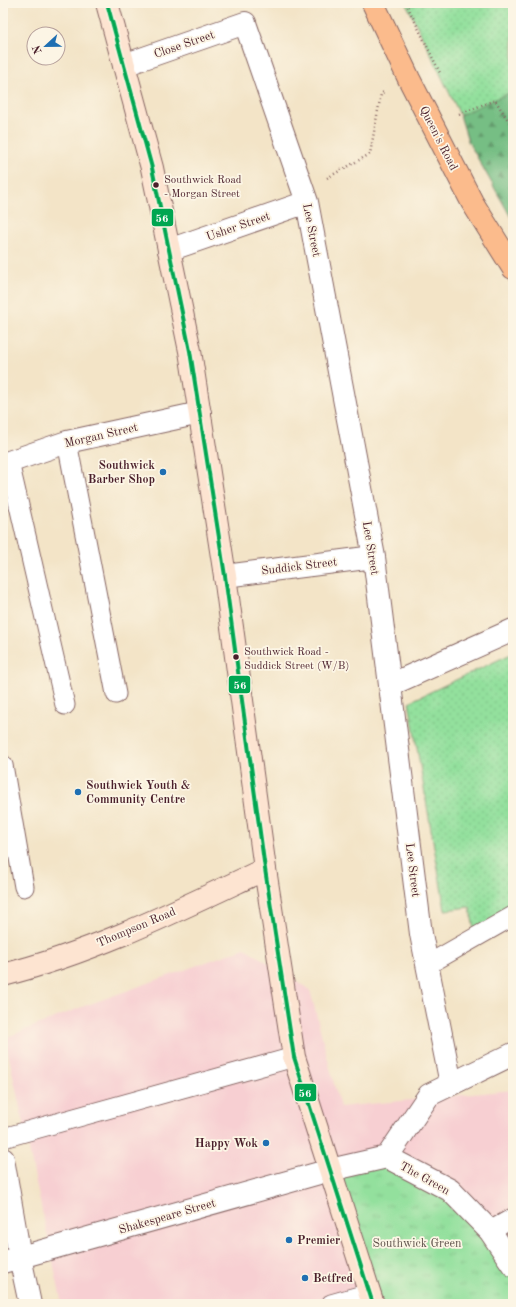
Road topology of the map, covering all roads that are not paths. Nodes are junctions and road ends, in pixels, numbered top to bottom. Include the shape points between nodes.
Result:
1 (106, 3) edge
2 (373, 3) edge
3 (245, 23) joint
4 (124, 65) junction
5 (305, 197) junction
6 (169, 250) junction
7 (513, 268) edge
8 (200, 413) junction
9 (67, 442) junction
10 (6, 463) edge
11 (374, 557) junction
12 (225, 576) junction
13 (513, 630) edge
14 (390, 685) junction
15 (116, 694) dead end
16 (65, 705) dead end
17 (3, 765) edge
18 (265, 869) junction
19 (24, 887) dead end
20 (513, 916) edge
21 (427, 965) junction
22 (3, 975) edge
23 (513, 1054) edge
24 (294, 1057) junction
25 (451, 1084) junction
26 (3, 1138) edge
27 (387, 1157) junction
28 (3, 1159) edge
29 (331, 1174) junction
30 (513, 1218) edge
31 (490, 1231) junction
32 (12, 1259) edge
33 (513, 1265) edge
34 (372, 1299) edge
35 (30, 1304) edge
36 (331, 1304) edge

1 - 4 main road
2 - 7 main road, Queen's Road via 472,202
3 - 4 street, Close Street
3 - 5 street, Lee Street
4 - 6 main road via 152,168
5 - 6 street, Usher Street
5 - 11 street, Lee Street
6 - 8 main road
8 - 9 street, Morgan Street
8 - 12 main road
9 - 10 street, Morgan Street
9 - 15 lane
10 - 16 lane
11 - 12 street, Suddick Street
11 - 14 street, Lee Street
12 - 18 main road
13 - 14 street
14 - 21 street, Lee Street
17 - 19 lane
18 - 22 main road, Thompson Road via 140,927
18 - 24 main road
20 - 21 lane
21 - 25 street, Lee Street
23 - 25 street
24 - 26 lane
24 - 29 main road
25 - 27 street via 429,1095
27 - 29 street, The Green
27 - 31 street, The Green via 450,1190
28 - 32 street
29 - 32 street, Shakespeare Street
29 - 34 main road
30 - 31 lane
31 - 33 street, The Green
32 - 35 street
34 - 36 lane

